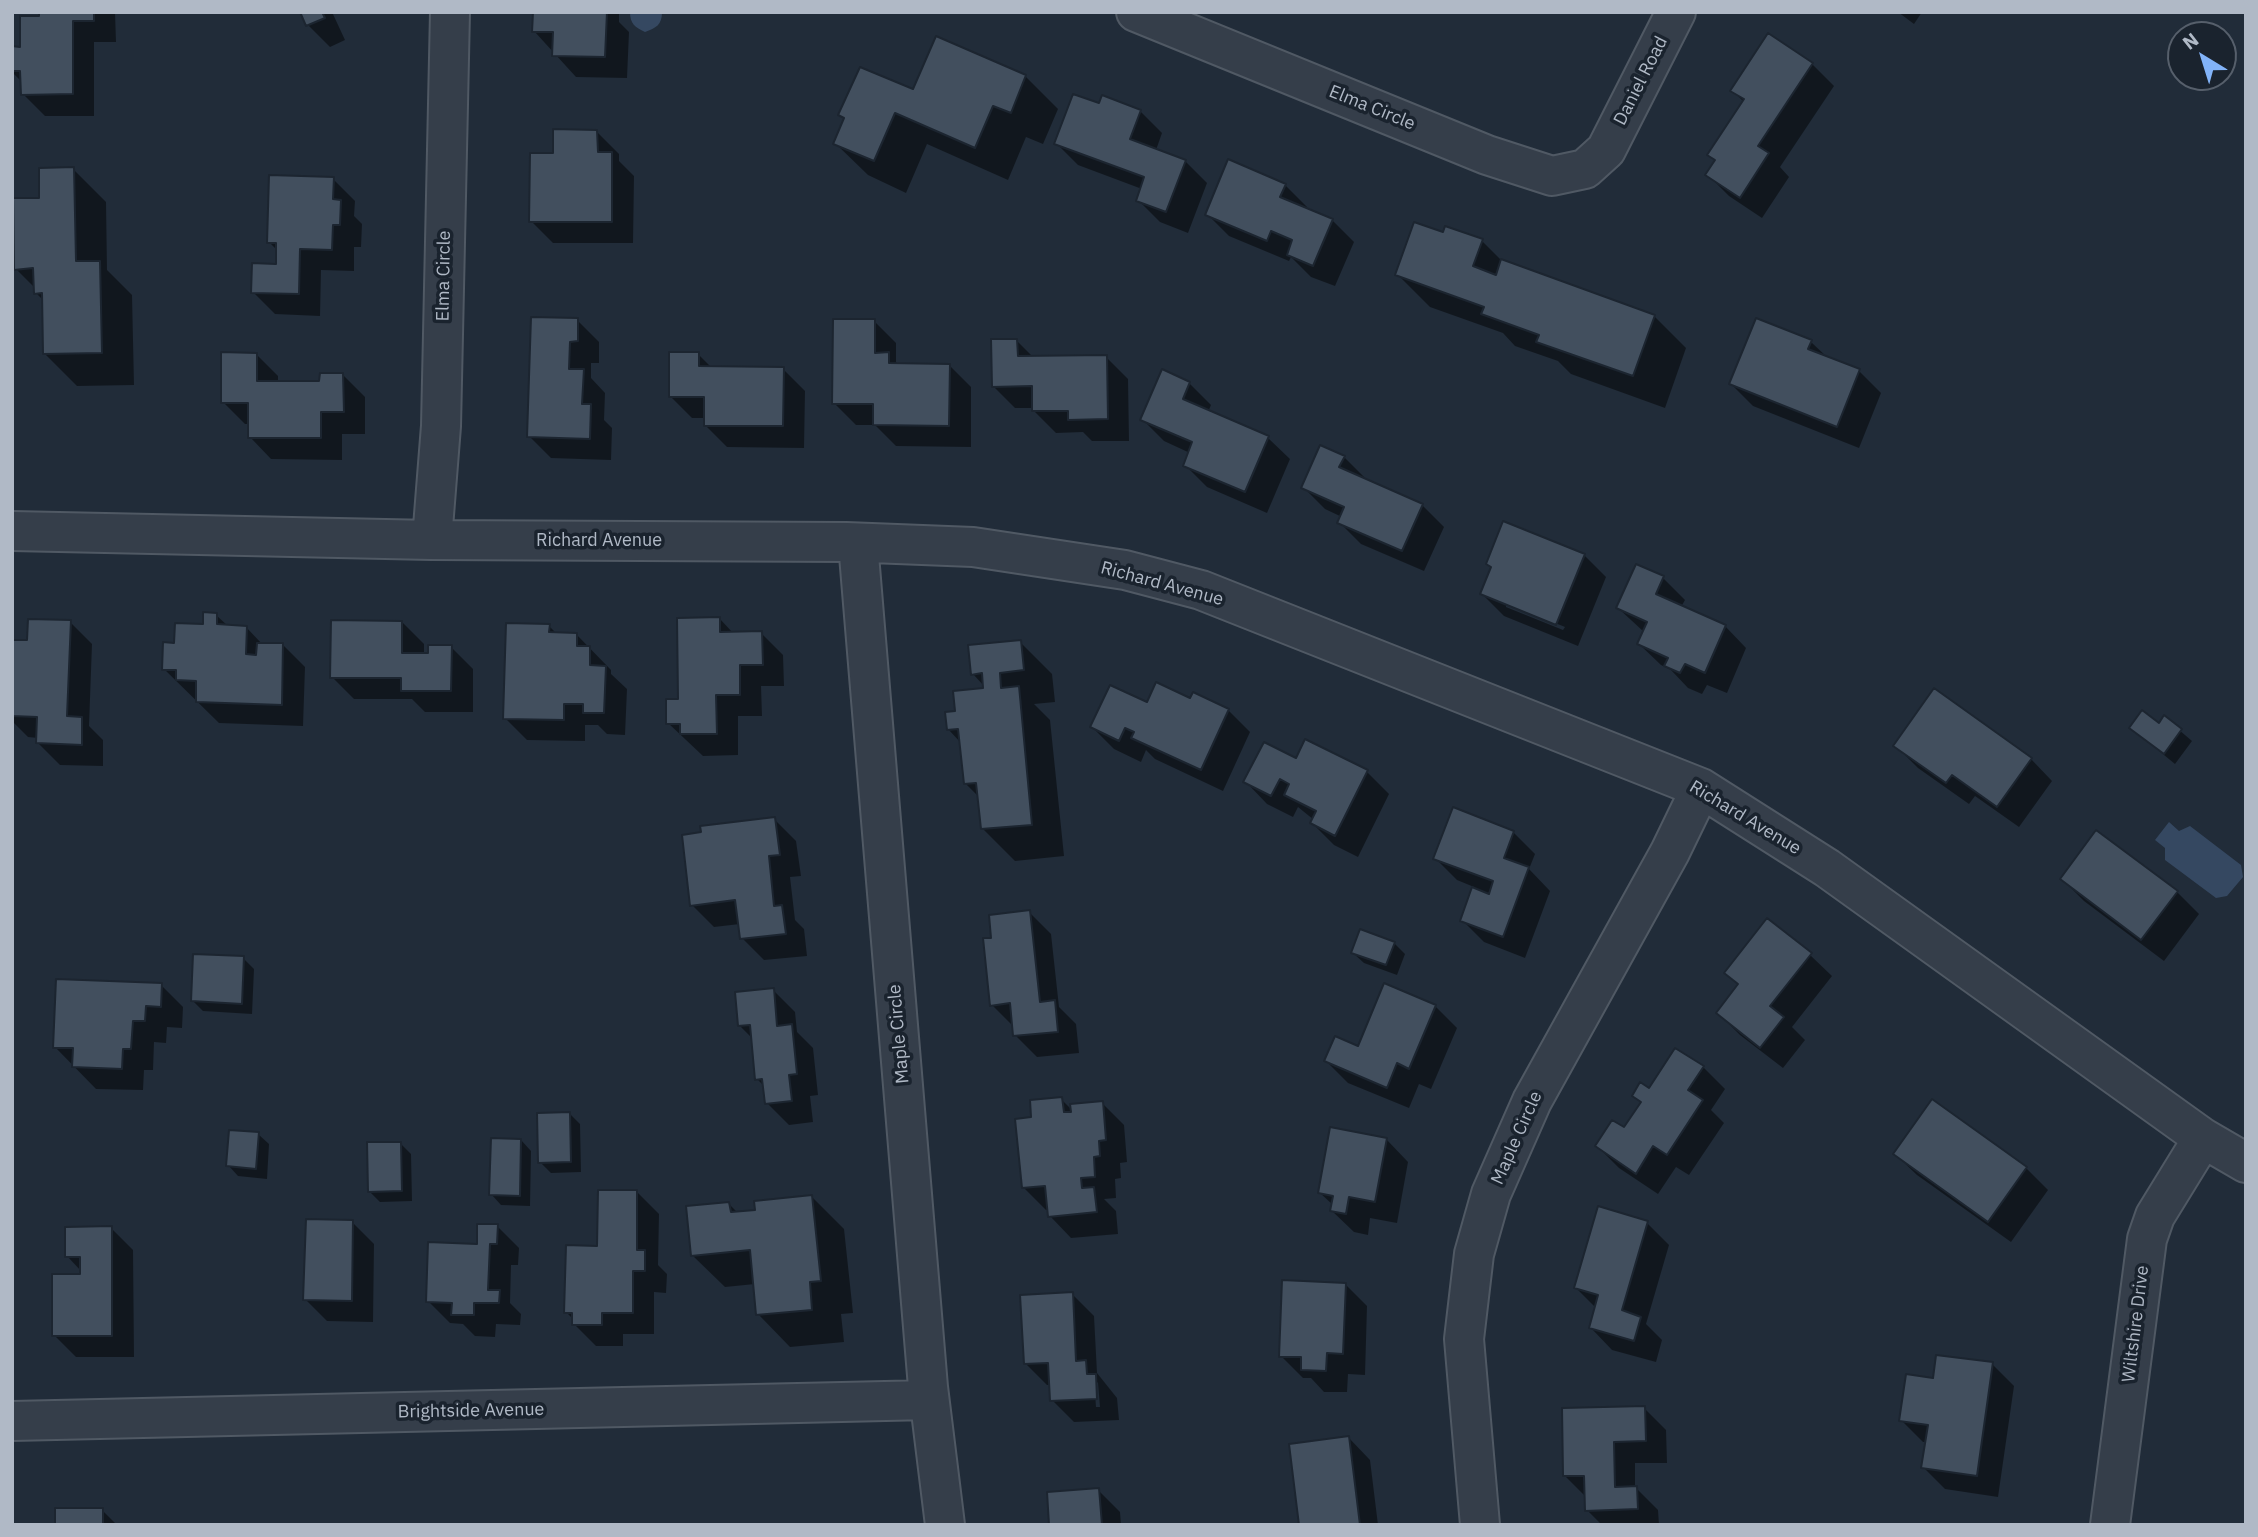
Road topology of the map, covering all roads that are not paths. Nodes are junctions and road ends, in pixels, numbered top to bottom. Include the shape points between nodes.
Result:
1 (450, 12) edge
2 (1136, 12) edge
3 (1676, 12) edge
4 (1606, 150) joint
5 (12, 531) edge
6 (432, 540) junction
7 (858, 542) junction
8 (1701, 788) junction
9 (2203, 1138) junction
10 (2246, 1163) edge
11 (929, 1400) junction
12 (12, 1421) edge
13 (945, 1525) edge
14 (1479, 1525) edge
15 (2110, 1525) edge

1 - 6 street, Elma Circle via 441,426
2 - 4 street, Elma Circle via 1487,155 1552,176 1585,169
3 - 4 street, Daniel Road
5 - 6 street, Richard Avenue
6 - 7 street, Richard Avenue
7 - 8 street, Richard Avenue via 973,547 1125,570 1201,590
7 - 11 street, Maple Circle
8 - 9 street, Richard Avenue via 1827,868
8 - 14 street, Maple Circle via 1532,1101 1491,1194 1474,1254 1464,1339
9 - 10 street, Richard Avenue
9 - 15 street, Wiltshire Drive via 2155,1216 2147,1239
11 - 12 street, Brightside Avenue
11 - 13 street, Maple Circle

